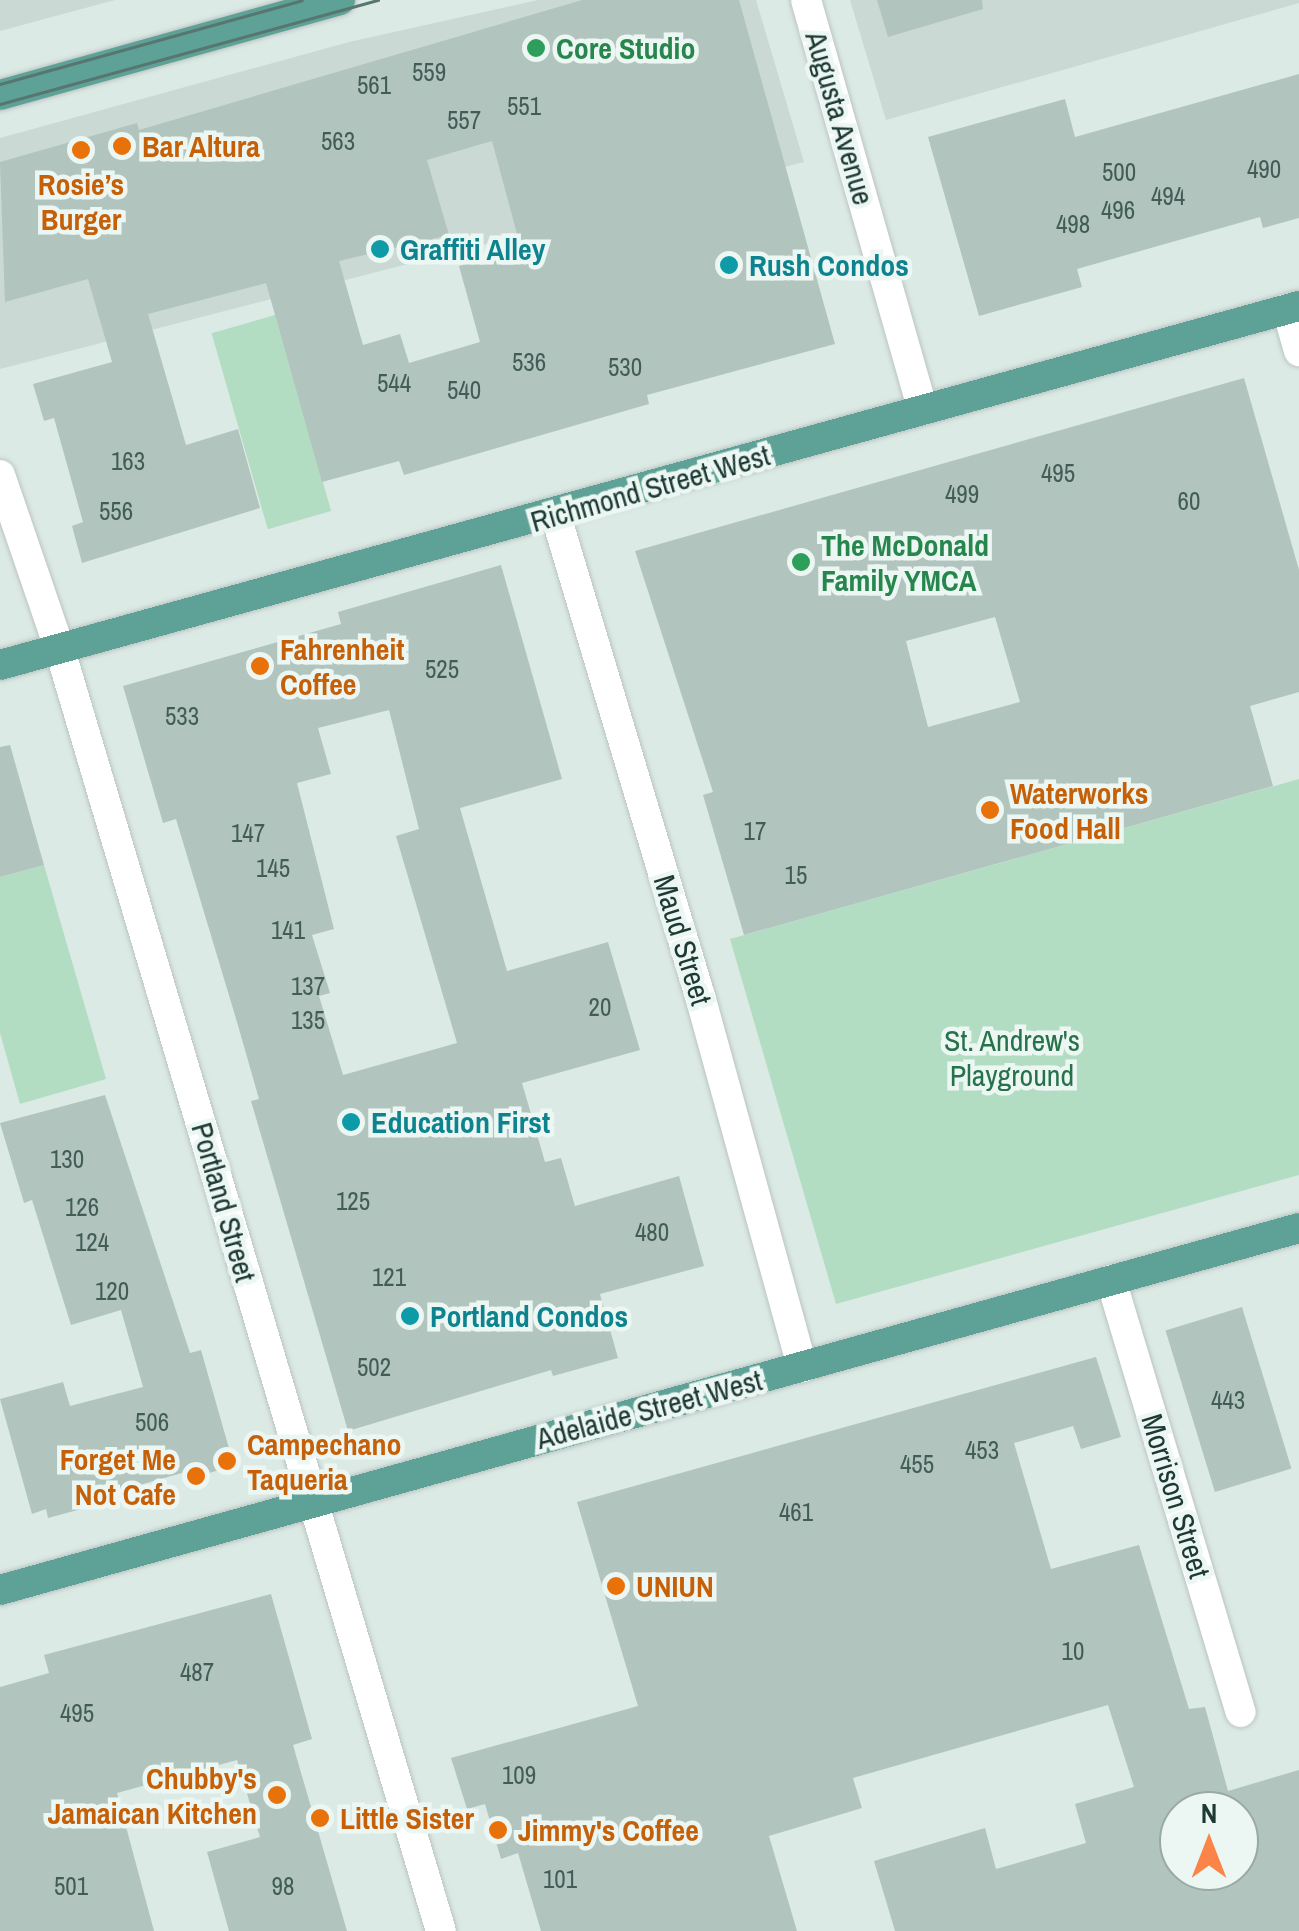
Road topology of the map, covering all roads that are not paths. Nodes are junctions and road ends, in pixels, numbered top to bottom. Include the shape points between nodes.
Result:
1 (340, 0) edge
2 (806, 0) edge
3 (308, 4) edge
4 (0, 94) edge
5 (1293, 307) edge
6 (1299, 351) edge
7 (923, 410) junction
8 (0, 476) edge
9 (556, 516) junction
10 (60, 650) junction
11 (0, 666) edge
12 (1299, 1228) edge
13 (1111, 1280) junction
14 (802, 1367) junction
15 (314, 1503) junction
16 (0, 1590) edge
17 (1241, 1712) dead end
18 (442, 1931) edge

1 - 3 main road
2 - 7 street, Augusta Avenue
3 - 4 main road
5 - 6 street
5 - 7 main road, Richmond Street West
7 - 9 main road, Richmond Street West
8 - 10 street, Portland Street
9 - 10 main road, Richmond Street West
9 - 14 street, Maud Street via 700,996
10 - 11 main road, Richmond Street West
10 - 15 street, Portland Street
12 - 13 main road, Adelaide Street West
13 - 14 main road, Adelaide Street West
13 - 17 street, Morrison Street
14 - 15 main road, Adelaide Street West
15 - 16 main road, Adelaide Street West
15 - 18 street, Portland Street

